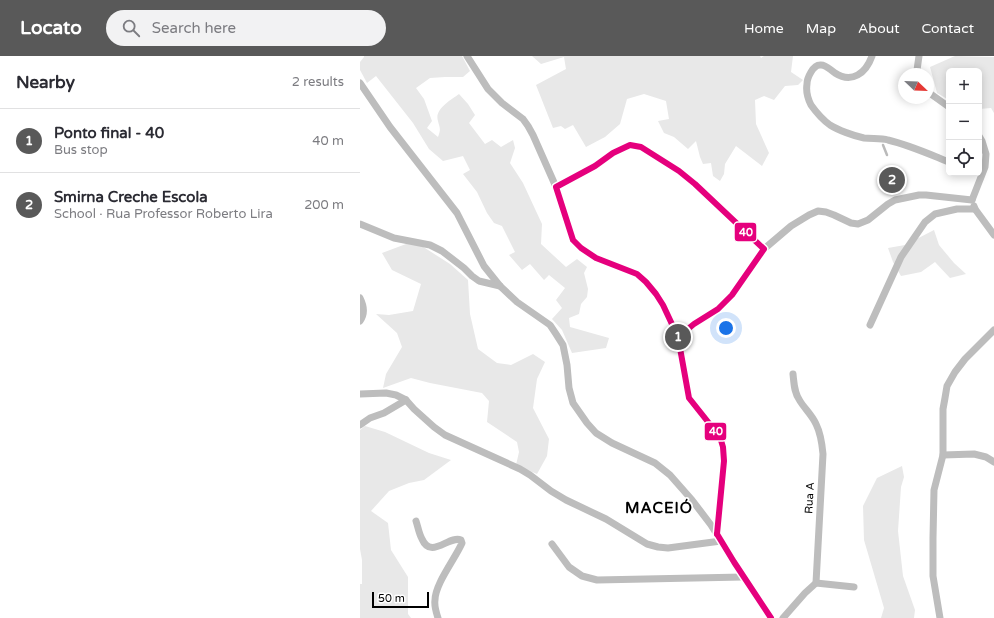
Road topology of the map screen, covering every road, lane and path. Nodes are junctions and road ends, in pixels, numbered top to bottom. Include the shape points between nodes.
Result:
1 (467, 56) edge
2 (872, 56) edge
3 (919, 56) edge
4 (917, 68) edge
5 (360, 83) edge
6 (934, 96) edge
7 (946, 105) edge
8 (982, 141) edge
9 (946, 161) edge
10 (982, 171) edge
11 (979, 176) edge
12 (556, 187) junction
13 (972, 200) junction
14 (975, 209) junction
15 (360, 224) edge
16 (994, 234) edge
17 (764, 249) junction
18 (500, 286) junction
19 (360, 298) edge
20 (360, 321) edge
21 (870, 325) dead end
22 (994, 330) edge
23 (678, 337) junction
24 (793, 374) dead end
25 (360, 394) edge
26 (406, 400) junction
27 (360, 425) edge
28 (943, 455) junction
29 (994, 462) edge
30 (416, 521) dead end
31 (717, 534) junction
32 (721, 541) junction
33 (552, 544) dead end
34 (743, 577) junction
35 (816, 583) junction
36 (854, 587) dead end
37 (438, 618) edge
38 (772, 618) edge
39 (784, 618) edge
40 (940, 618) edge

1 - 12 street via 488,89 528,126
2 - 9 street via 863,72 848,78 842,77 825,65 816,65 807,83 811,104 822,119 852,135 887,140
3 - 4 street
5 - 18 street via 390,127 457,213 484,266
6 - 7 street
8 - 10 street via 986,154
11 - 13 street
12 - 17 street via 613,153 630,145 641,147 695,184
12 - 23 street via 573,240 596,258 637,274 646,282 663,305
13 - 14 street
13 - 17 street via 926,195 896,200 858,224 851,224 826,212 818,212 791,226
14 - 16 street
14 - 21 street via 957,208 936,214 925,222 901,256
15 - 18 street via 394,238 430,245 442,251 479,281
17 - 23 street via 732,295 718,309
18 - 31 street via 517,302 550,325 563,345 573,403 587,423 596,433 655,463 670,475
19 - 20 street via 364,310
22 - 28 street via 965,359 947,386 943,409
23 - 31 street via 690,398 720,437 723,447
24 - 35 street, Rua A via 799,401 811,414 821,436 823,454
25 - 26 street via 386,393
26 - 27 street
26 - 32 street via 445,435 520,469 566,500 606,519 647,544 668,548
28 - 29 street via 974,454
28 - 40 street via 934,490 933,538 933,576
30 - 37 street via 422,540 428,546 436,548 456,539 462,543 435,594
31 - 32 street
32 - 34 street
33 - 34 street via 569,567 582,576 597,580
34 - 38 street
35 - 36 street
35 - 39 street

